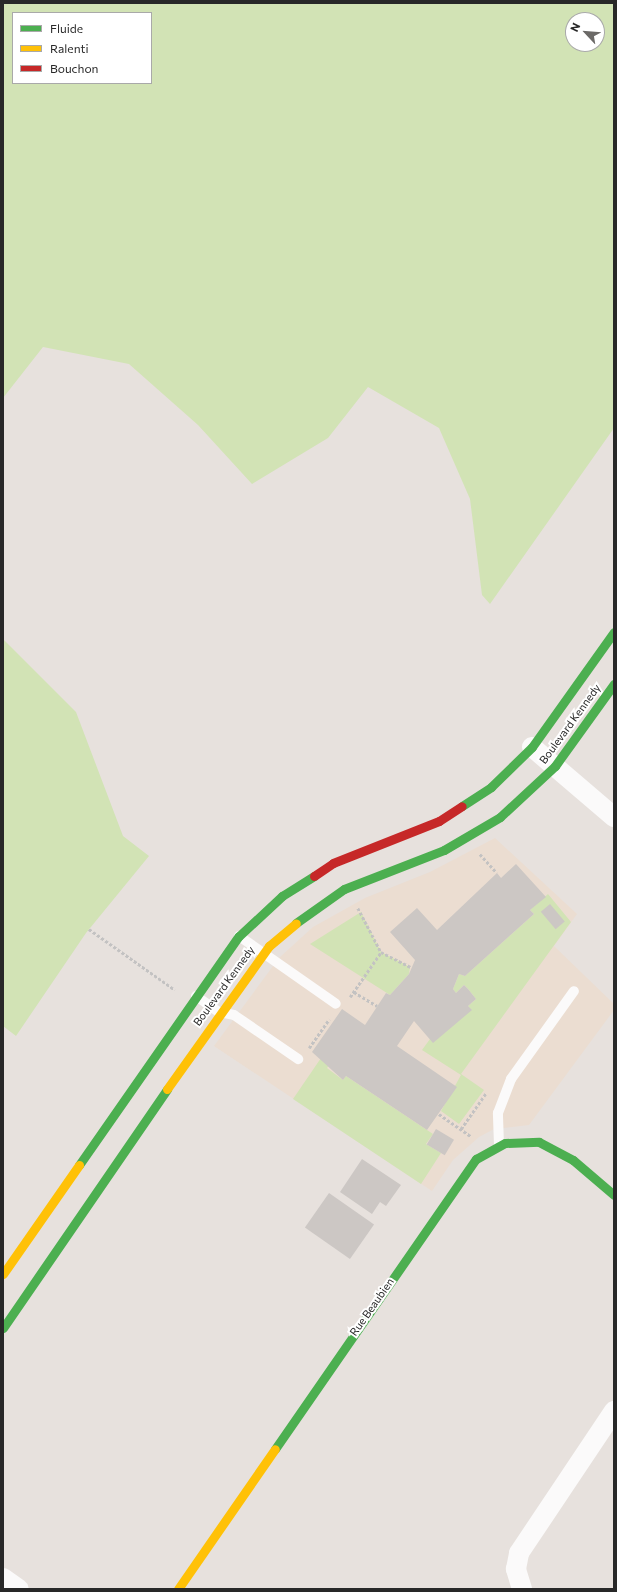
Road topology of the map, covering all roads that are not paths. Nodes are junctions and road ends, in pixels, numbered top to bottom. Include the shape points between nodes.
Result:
1 (614, 632) edge
2 (614, 684) edge
3 (532, 747) junction
4 (556, 766) junction
5 (614, 818) edge
6 (239, 936) junction
7 (262, 954) junction
8 (574, 991) dead end
9 (196, 996) junction
10 (336, 1004) dead end
11 (219, 1012) junction
12 (298, 1059) dead end
13 (499, 1145) junction
14 (614, 1196) edge
15 (3, 1274) edge
16 (3, 1328) edge
17 (614, 1411) edge
18 (3, 1578) edge
19 (19, 1589) edge
20 (178, 1589) edge
21 (522, 1589) edge

1 - 3 street, Boulevard Kennedy
2 - 4 street, Boulevard Kennedy
3 - 4 street
3 - 6 street, Boulevard Kennedy via 491,787 458,810 408,835 333,863 282,896
4 - 5 street
4 - 7 street, Boulevard Kennedy via 512,807 476,833 422,860 344,889 294,924
6 - 7 lane
6 - 9 street, Boulevard Kennedy
7 - 10 lane
7 - 11 street, Boulevard Kennedy
8 - 13 lane via 509,1083 498,1113
9 - 11 lane
9 - 15 street, Boulevard Kennedy
11 - 12 lane via 234,1015
11 - 16 street, Boulevard Kennedy
13 - 14 street, Rue Beaubien via 522,1140 555,1149
13 - 20 street, Rue Beaubien via 476,1159 462,1176
17 - 21 street via 519,1553 516,1569
18 - 19 street

